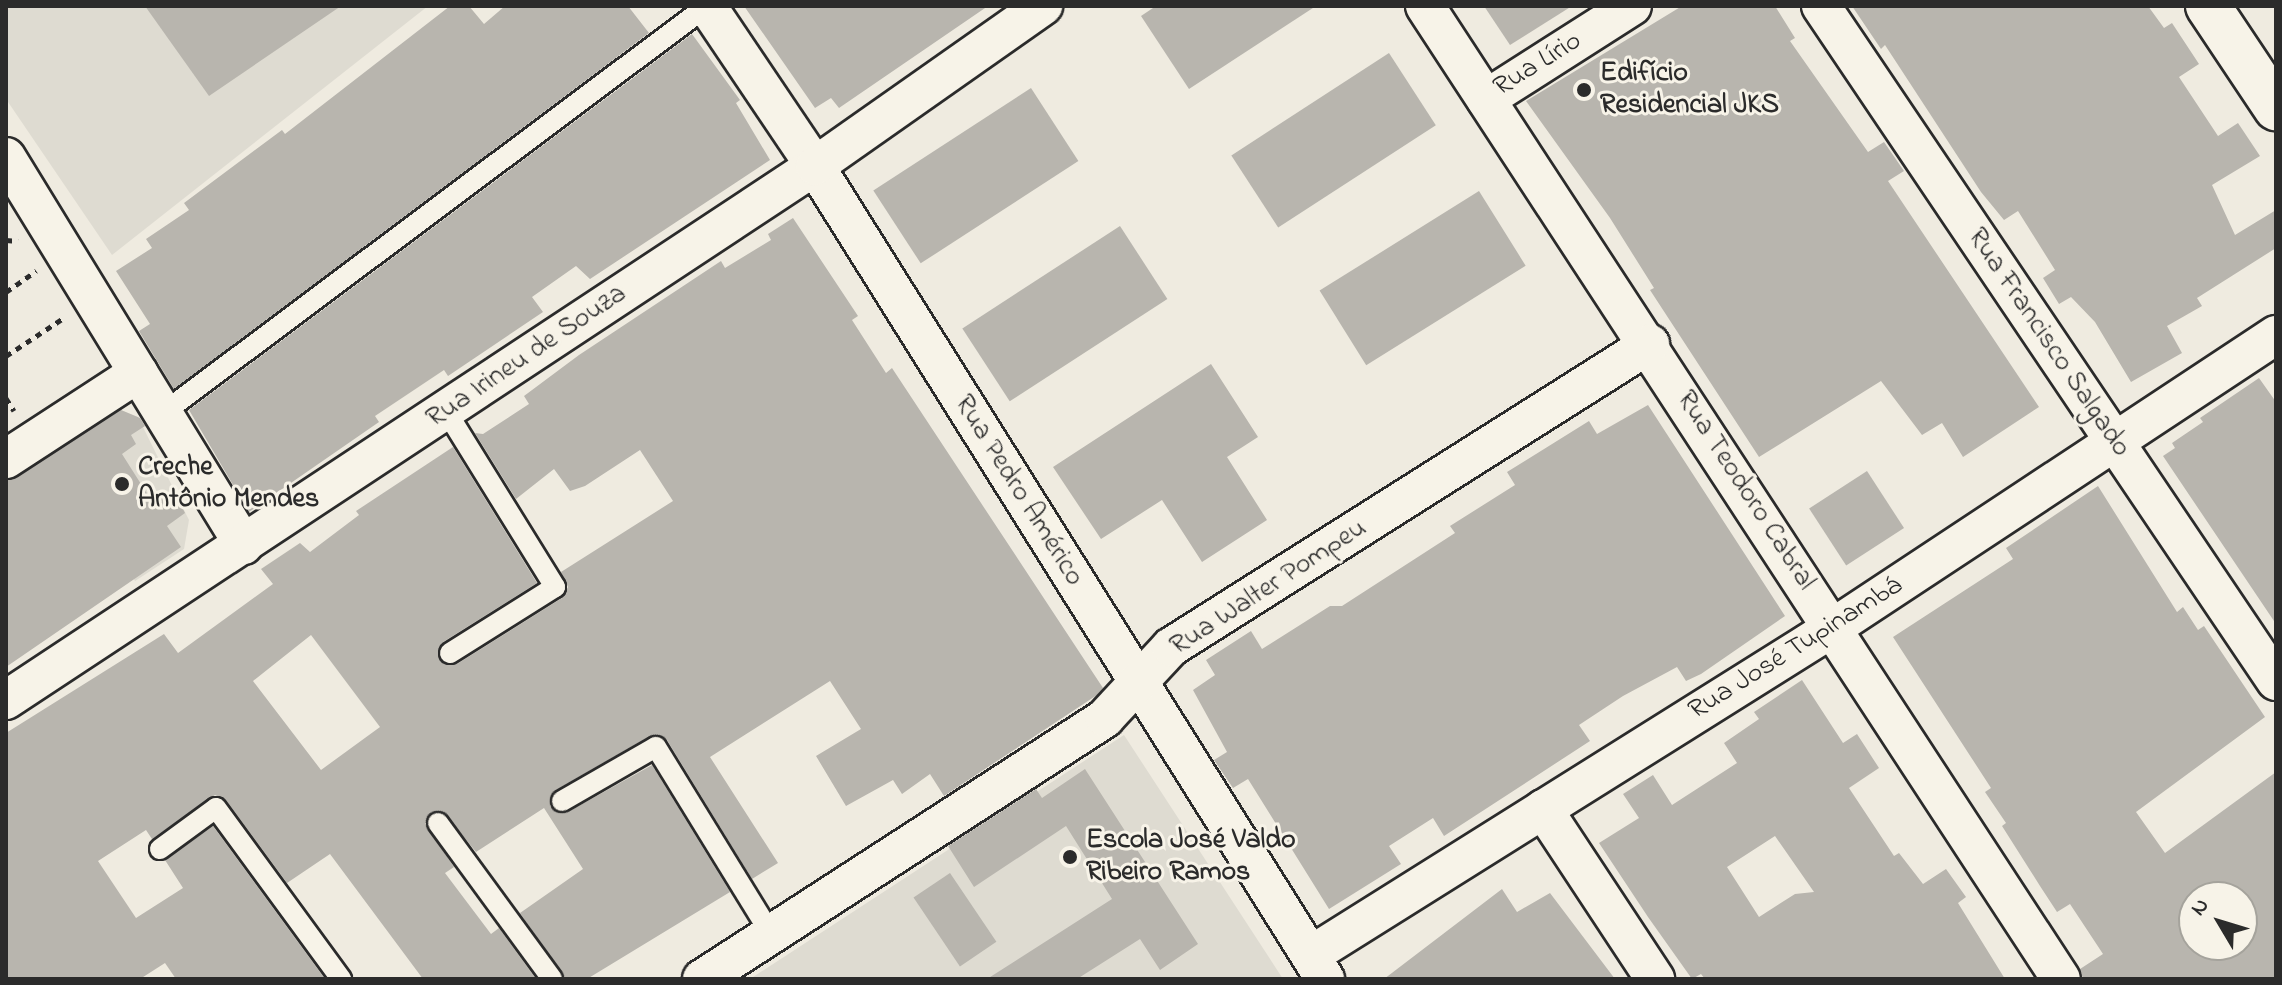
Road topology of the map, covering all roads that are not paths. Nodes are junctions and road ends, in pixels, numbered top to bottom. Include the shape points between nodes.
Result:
1 (707, 6) edge
2 (1043, 6) edge
3 (1425, 6) edge
4 (1632, 6) edge
5 (1821, 6) edge
6 (2208, 6) edge
7 (1486, 99) junction
8 (2276, 108) edge
9 (6, 157) edge
10 (815, 166) junction
11 (22, 220) edge
12 (2276, 335) edge
13 (1650, 344) junction
14 (138, 373) junction
15 (446, 411) junction
16 (163, 413) junction
17 (2115, 441) junction
18 (6, 459) edge
19 (244, 545) junction
20 (1834, 627) junction
21 (450, 653) dead end
22 (2276, 681) edge
23 (1138, 683) junction
24 (6, 700) edge
25 (562, 801) dead end
26 (1543, 809) junction
27 (438, 823) dead end
28 (160, 849) dead end
29 (771, 934) junction
30 (1318, 967) edge
31 (341, 979) edge
32 (552, 979) edge
33 (702, 979) edge
34 (1655, 979) edge
35 (2061, 979) edge

1 - 10 street, Rua Pedro Américo
1 - 16 lane
2 - 10 street, Rua Irineu de Souza
3 - 7 street, Rua Teodoro Cabral
4 - 7 street, Rua Lírio
5 - 17 street, Rua Francisco Salgado
6 - 8 main road
7 - 13 street, Rua Teodoro Cabral
9 - 11 street
10 - 15 street, Rua Irineu de Souza
10 - 23 street, Rua Pedro Américo
11 - 14 street
12 - 17 street, Rua José Tupinambá
13 - 20 street, Rua Teodoro Cabral
13 - 23 street, Rua Walter Pompeu via 1171,647
14 - 16 street
14 - 18 street
15 - 19 street, Rua Irineu de Souza
15 - 21 lane via 555,587
16 - 19 street
17 - 20 street, Rua José Tupinambá
17 - 22 street, Rua Francisco Salgado
19 - 24 street, Rua Irineu de Souza
20 - 26 street, Rua José Tupinambá
20 - 35 street, Rua Teodoro Cabral
23 - 29 street, Rua Walter Pompeu via 1105,718
23 - 30 street, Rua Pedro Américo
25 - 29 lane via 656,747
26 - 30 street, Rua José Tupinambá
26 - 34 street
27 - 32 lane
28 - 31 lane via 216,808
29 - 33 street, Rua Walter Pompeu

